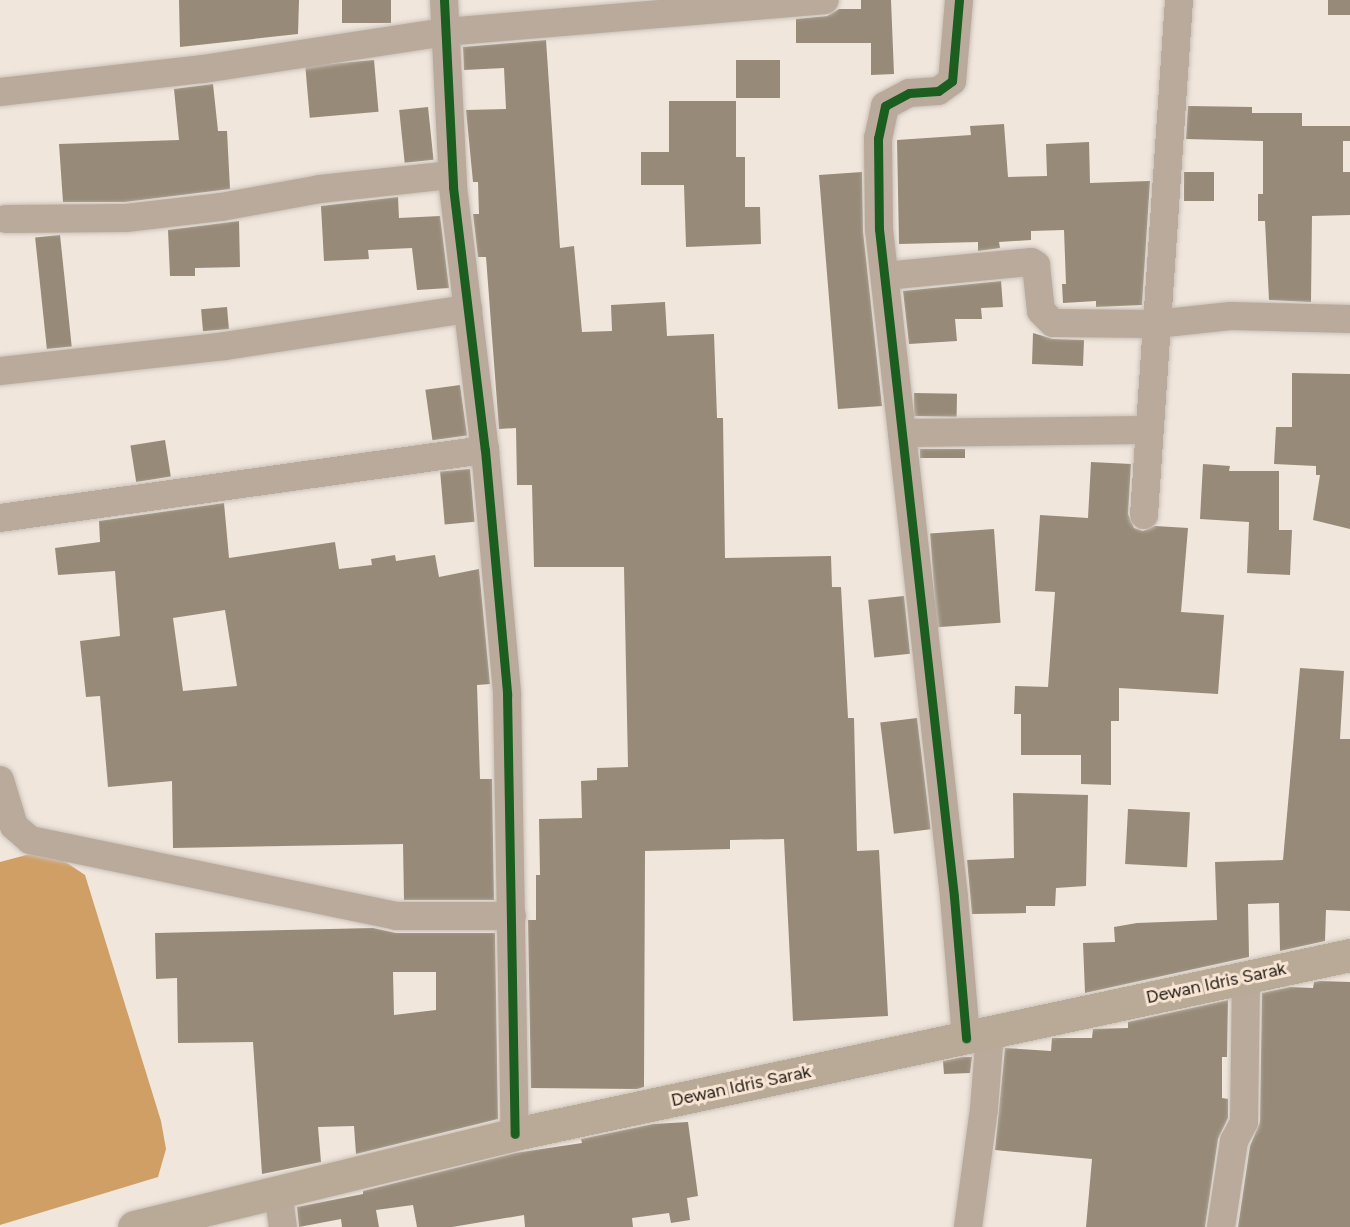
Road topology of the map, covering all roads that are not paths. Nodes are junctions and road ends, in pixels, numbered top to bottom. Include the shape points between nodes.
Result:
1 (444, 0) edge
2 (825, 0) edge
3 (959, 0) edge
4 (1179, 0) edge
5 (445, 32) junction
6 (0, 92) edge
7 (452, 175) junction
8 (6, 219) dead end
9 (885, 276) junction
10 (468, 309) junction
11 (1350, 319) edge
12 (1156, 324) junction
13 (0, 370) edge
14 (1148, 430) junction
15 (902, 433) junction
16 (485, 450) junction
17 (1144, 515) dead end
18 (0, 518) edge
19 (0, 780) edge
20 (512, 916) junction
21 (1350, 955) edge
22 (1246, 976) junction
23 (978, 1036) junction
24 (515, 1134) junction
25 (278, 1192) junction
26 (134, 1227) edge
27 (283, 1227) edge
28 (968, 1227) edge
29 (1221, 1227) edge

1 - 5 street
2 - 5 street
3 - 9 street via 952,81 938,91 896,98 885,106 880,121 879,229
4 - 12 street
5 - 6 street via 203,69
5 - 7 street
7 - 8 street via 320,189 221,207 126,218
7 - 10 street
9 - 12 street via 1031,262 1036,265 1041,311 1053,323
9 - 15 street
10 - 13 street via 225,345
10 - 16 street
11 - 12 street via 1231,316
12 - 14 street
14 - 15 street
14 - 17 street
15 - 23 street
16 - 18 street
16 - 20 street via 507,694
19 - 20 street via 15,826 30,840 396,916
20 - 24 street
21 - 22 main road, Dewan Idris Sarak
22 - 23 main road, Dewan Idris Sarak
22 - 29 street via 1244,1122 1234,1141
23 - 24 main road, Dewan Idris Sarak
23 - 28 street via 984,1109
24 - 25 main road, Dewan Idris Sarak
25 - 26 main road, Dewan Idris Sarak
25 - 27 street

